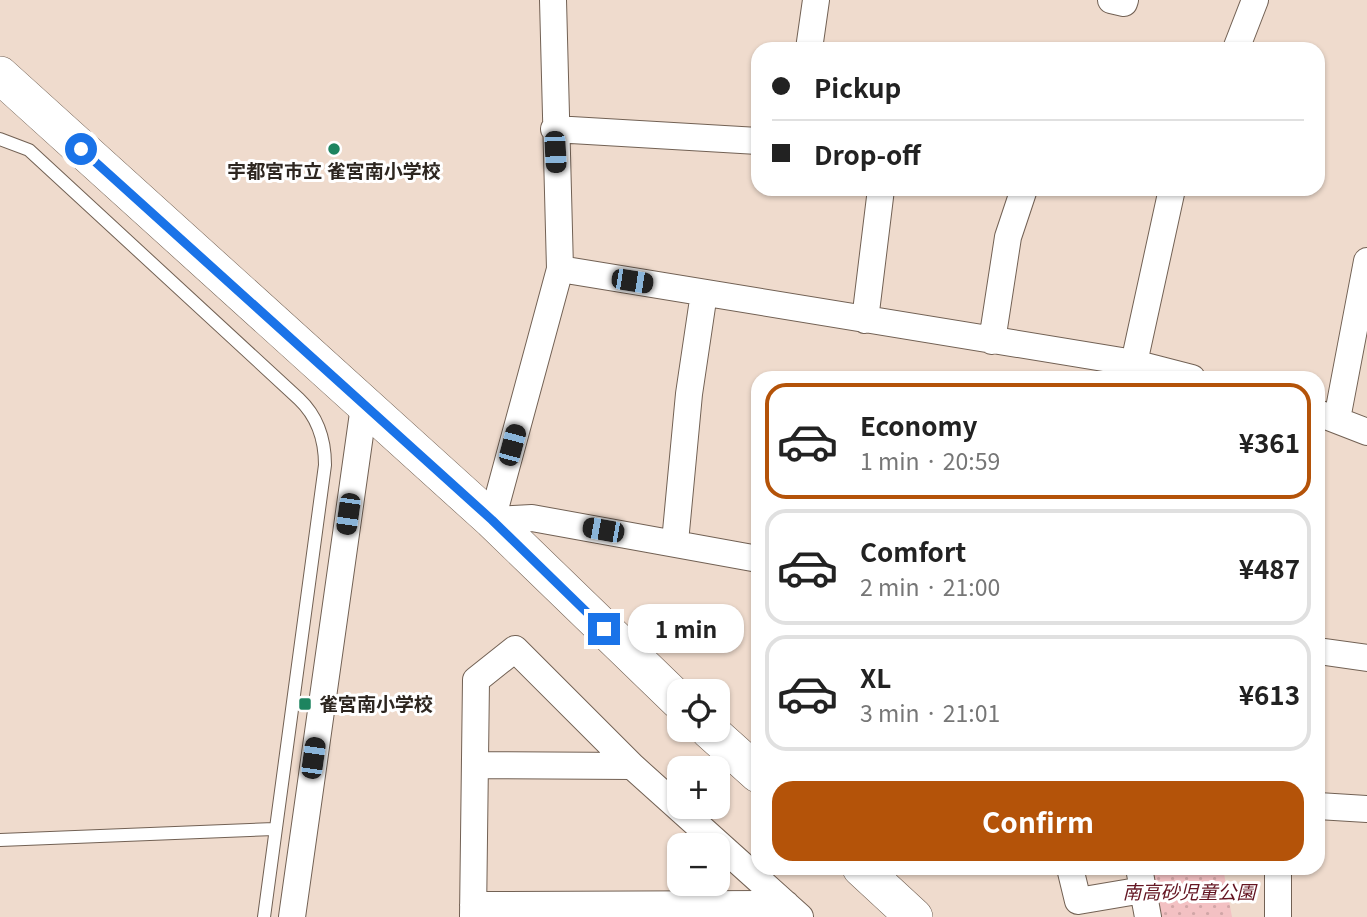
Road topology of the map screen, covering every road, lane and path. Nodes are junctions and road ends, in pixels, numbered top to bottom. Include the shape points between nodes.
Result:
1 (553, 0) edge
2 (816, 0) edge
3 (1111, 0) edge
4 (1125, 0) edge
5 (1255, 0) edge
6 (810, 42) edge
7 (1239, 42) edge
8 (0, 75) edge
9 (554, 128) junction
10 (0, 138) edge
11 (751, 141) edge
12 (880, 196) edge
13 (1022, 196) edge
14 (1170, 196) edge
15 (1367, 261) edge
16 (560, 269) junction
17 (704, 293) junction
18 (865, 320) junction
19 (992, 341) junction
20 (1134, 363) junction
21 (1165, 371) edge
22 (364, 406) junction
23 (1327, 416) edge
24 (1367, 432) edge
25 (492, 520) junction
26 (675, 542) junction
27 (751, 558) edge
28 (1325, 653) edge
29 (1367, 658) edge
30 (667, 689) edge
31 (722, 742) edge
32 (475, 765) junction
33 (632, 766) junction
34 (751, 768) edge
35 (1325, 806) edge
36 (1367, 809) edge
37 (274, 829) junction
38 (0, 840) edge
39 (751, 873) edge
40 (753, 875) edge
41 (876, 875) edge
42 (1071, 875) edge
43 (1278, 875) edge
44 (1141, 879) edge
45 (473, 911) edge
46 (793, 911) edge
47 (264, 917) edge
48 (292, 917) edge
49 (914, 917) edge
50 (1148, 917) edge
51 (1278, 917) edge

1 - 9 street
2 - 6 street
3 - 4 street
5 - 7 street
8 - 22 street
9 - 11 street
9 - 16 street
10 - 37 lane via 29,150 299,399 319,428 325,465
12 - 18 street
13 - 19 street via 1008,237
14 - 20 street
15 - 23 street
16 - 17 street
16 - 25 street
17 - 18 street
17 - 26 street
18 - 19 street
19 - 20 street
20 - 21 street
22 - 25 street
22 - 48 street
23 - 24 street
25 - 26 street via 532,518
25 - 30 street
26 - 27 street
28 - 29 street
31 - 34 street
32 - 33 street
32 - 33 street via 476,680 515,649
32 - 45 street
33 - 39 street
35 - 36 street
37 - 38 lane
37 - 47 lane
40 - 46 street
41 - 49 street
42 - 44 street via 1077,901
43 - 51 street
44 - 50 street
45 - 46 street

